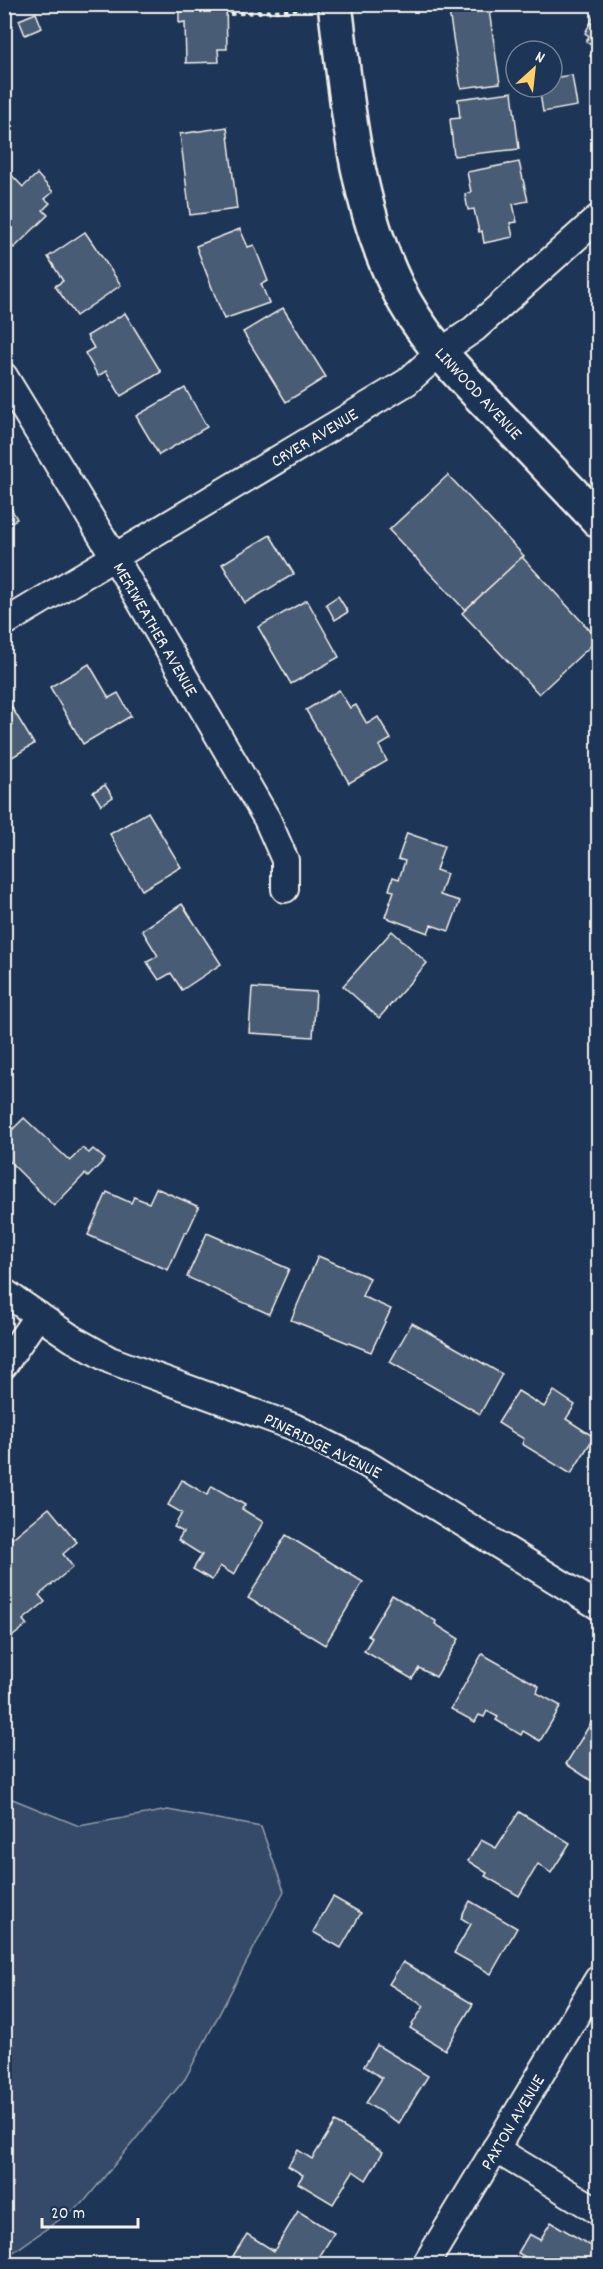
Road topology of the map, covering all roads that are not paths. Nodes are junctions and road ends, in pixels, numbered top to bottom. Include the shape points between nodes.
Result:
1 (335, 4) edge
2 (598, 218) edge
3 (439, 353) junction
4 (4, 376) edge
5 (598, 520) edge
6 (115, 558) junction
7 (4, 622) edge
8 (285, 889) dead end
9 (4, 1292) edge
10 (38, 1315) junction
11 (4, 1365) edge
12 (598, 1606) edge
13 (598, 1979) edge
14 (495, 2149) junction
15 (598, 2211) edge
16 (426, 2265) edge

1 - 3 main road, LINWOOD AVENUE via 351,130 364,194 397,288
2 - 3 street, CRYER AVENUE via 474,329
3 - 5 main road, LINWOOD AVENUE
3 - 6 street, CRYER AVENUE via 407,382
4 - 6 street, MERIWEATHER AVENUE
6 - 7 street, CRYER AVENUE
6 - 8 street, MERIWEATHER AVENUE via 267,819 285,860
9 - 10 street, PINERIDGE AVENUE
10 - 11 street
10 - 12 street, PINERIDGE AVENUE via 110,1360 294,1427 365,1463
13 - 14 street, PAXTON AVENUE
14 - 15 street
14 - 16 street, PAXTON AVENUE

